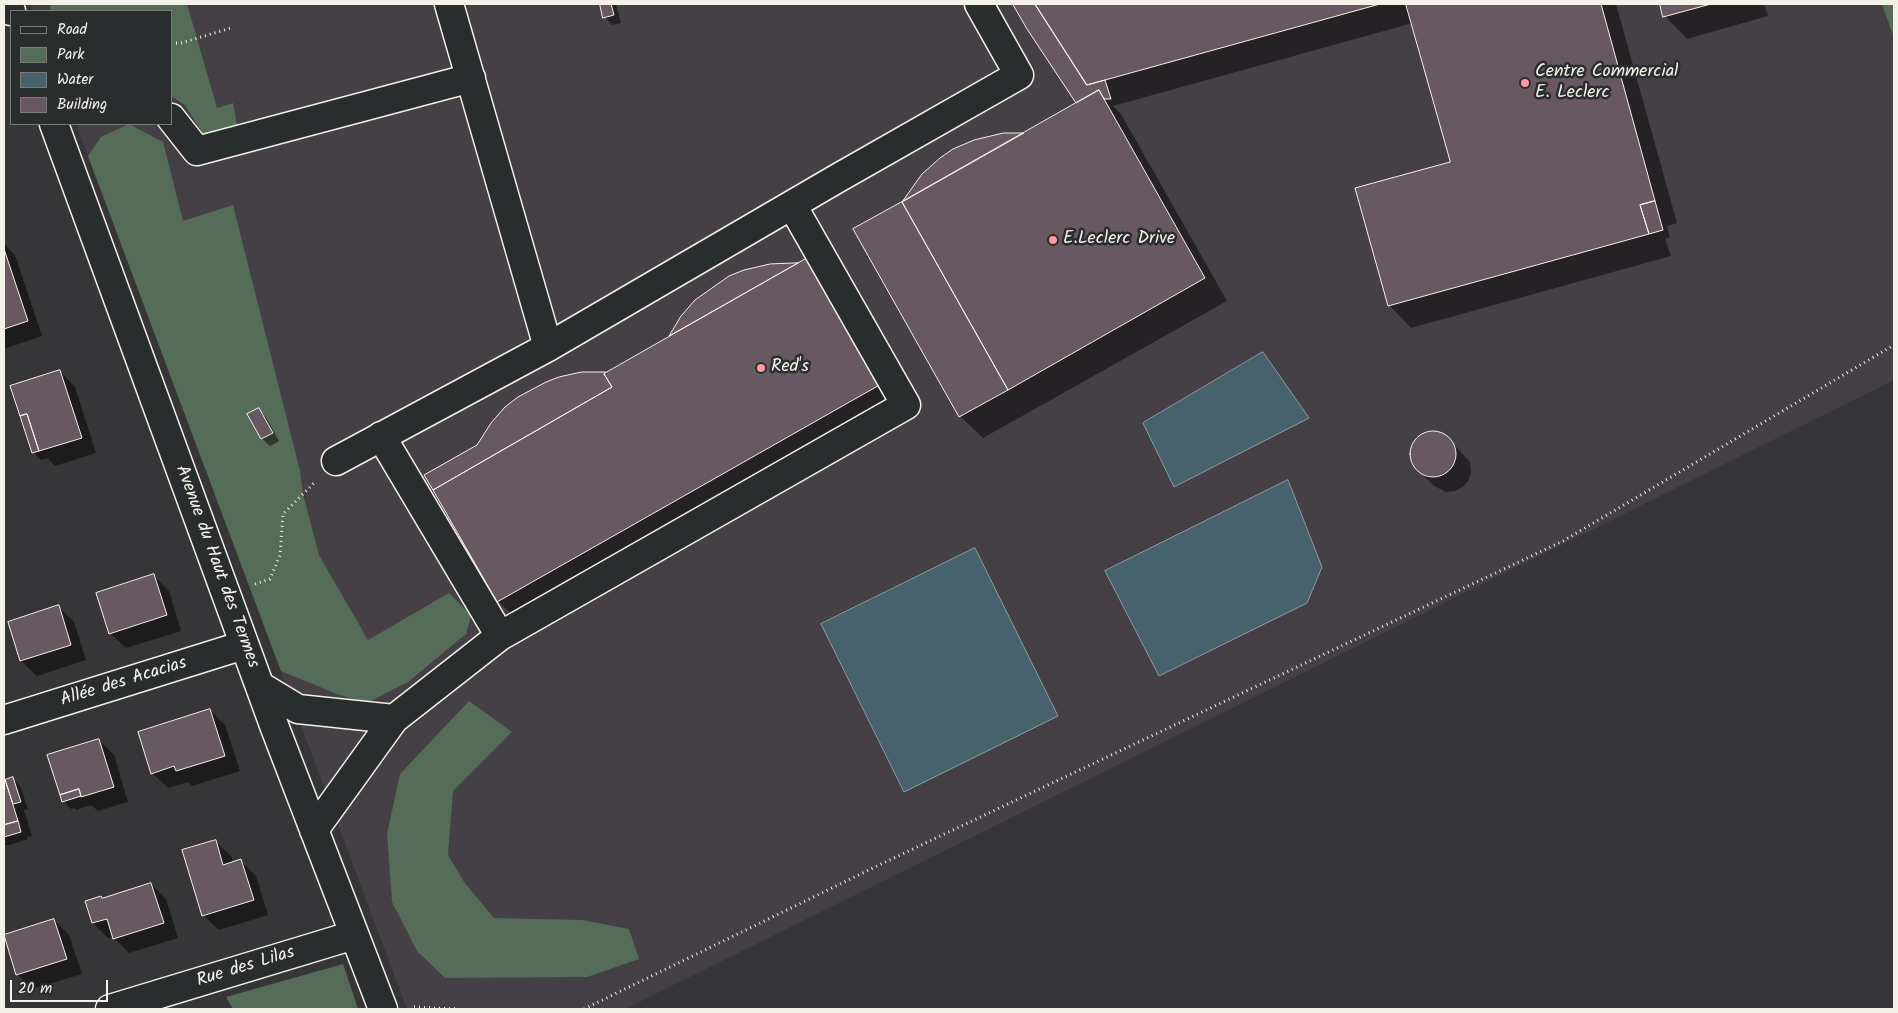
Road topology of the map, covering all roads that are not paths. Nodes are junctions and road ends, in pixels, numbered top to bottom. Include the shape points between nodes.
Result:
1 (449, 4) edge
2 (979, 4) edge
3 (471, 78) junction
4 (172, 119) edge
5 (54, 125) edge
6 (792, 205) junction
7 (548, 347) junction
8 (381, 436) junction
9 (336, 460) road end
10 (500, 636) junction
11 (244, 645) junction
12 (260, 686) junction
13 (394, 719) junction
14 (4, 720) edge
15 (314, 830) junction
16 (354, 934) junction
17 (382, 1007) edge
18 (110, 1009) edge

1 - 3 street
2 - 6 street via 1019,75
3 - 4 street via 197,151
3 - 7 street
5 - 11 street, Avenue du Haut des Termes
6 - 7 street
6 - 10 street via 906,405
7 - 8 street
8 - 9 street
8 - 10 street
10 - 13 street
11 - 12 street, Avenue du Haut des Termes
11 - 14 street, Allée des Acacias
12 - 13 street via 298,710
12 - 15 street, Avenue du Haut des Termes
13 - 15 street
15 - 16 street, Avenue du Haut des Termes
16 - 17 street, Avenue du Haut des Termes
16 - 18 street, Rue des Lilas

